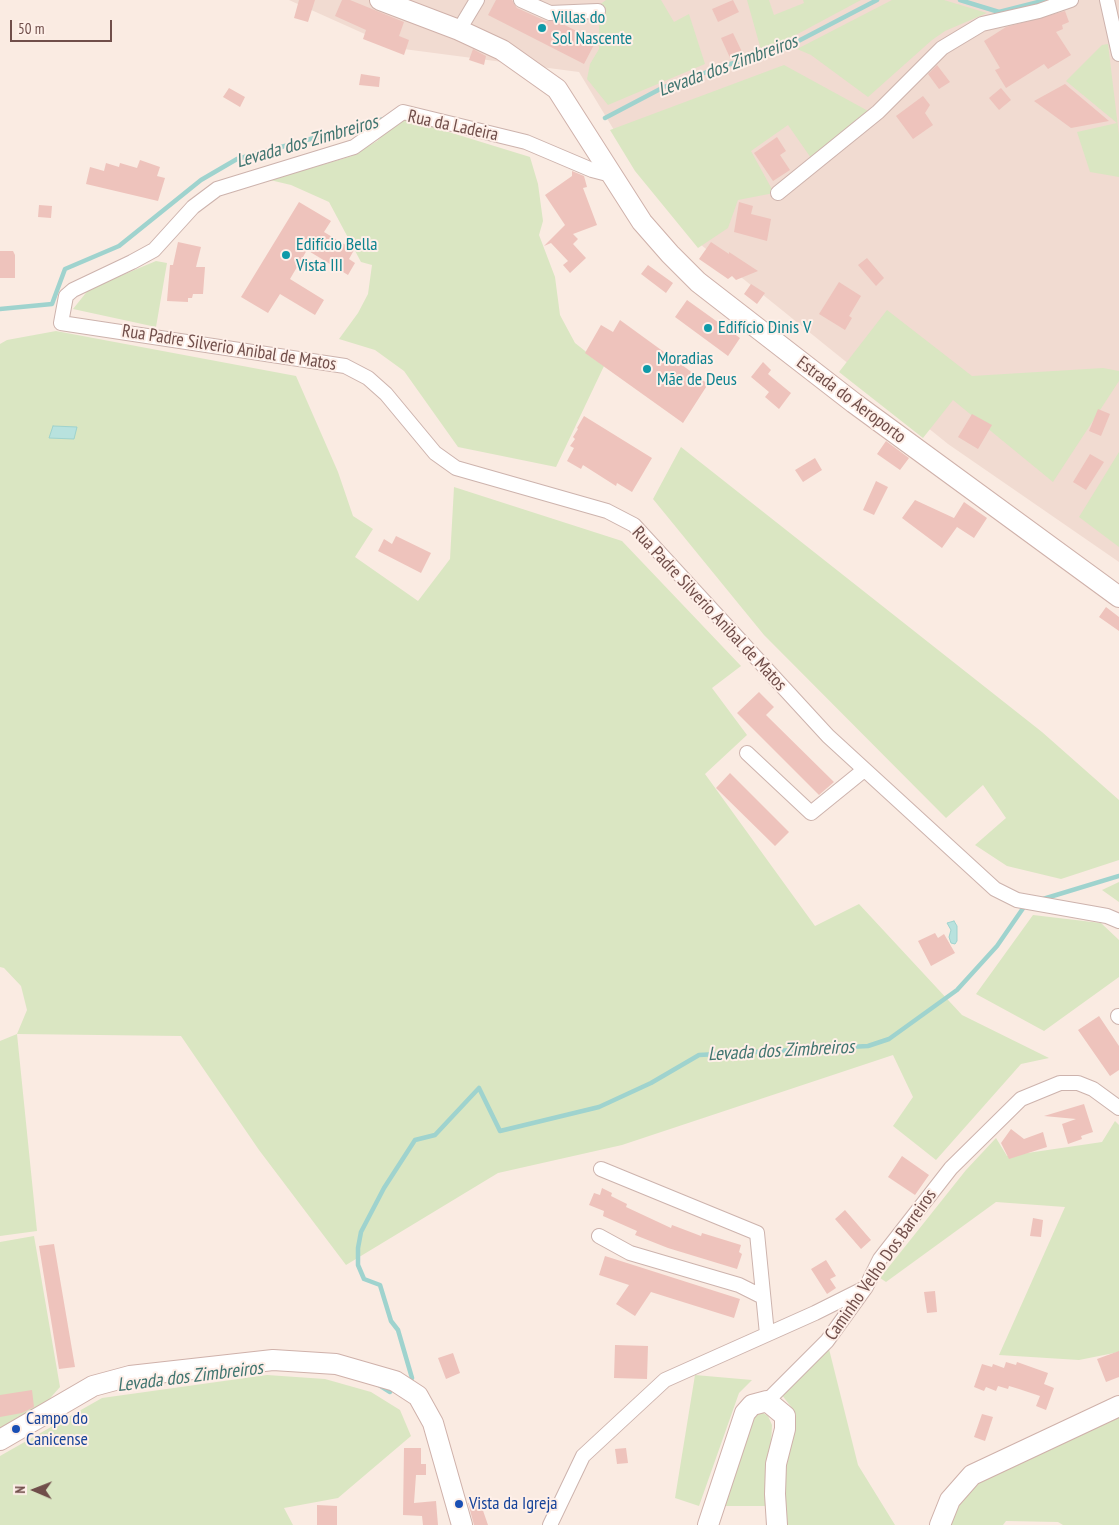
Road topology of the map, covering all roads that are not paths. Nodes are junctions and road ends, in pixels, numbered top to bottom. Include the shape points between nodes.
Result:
1 (380, 0) edge
2 (476, 0) edge
3 (521, 0) edge
4 (1071, 0) edge
5 (1107, 0) edge
6 (598, 11) dead end
7 (458, 30) junction
8 (1119, 54) edge
9 (615, 176) junction
10 (778, 193) dead end
11 (61, 323) joint
12 (1119, 597) edge
13 (747, 753) dead end
14 (864, 770) junction
15 (1119, 921) edge
16 (1119, 1108) edge
17 (601, 1169) dead end
18 (599, 1236) dead end
19 (866, 1287) junction
20 (764, 1296) junction
21 (767, 1334) junction
22 (767, 1400) junction
23 (1119, 1406) edge
24 (0, 1440) edge
25 (462, 1525) edge
26 (550, 1525) edge
27 (708, 1525) edge
28 (777, 1525) edge
29 (940, 1525) edge

1 - 7 main road, Estrada do Aeroporto
2 - 7 street
3 - 6 street via 550,13
4 - 10 street via 982,24 942,48 878,112
5 - 8 street
7 - 9 main road, Estrada do Aeroporto via 502,50 557,89
9 - 11 street, Rua da Ladeira via 592,170 526,142 403,112 354,147 217,189 193,207 154,250 66,296
9 - 12 main road, Estrada do Aeroporto via 642,222 698,282 854,404
11 - 14 street, Rua Padre Silverio Anibal de Matos via 345,366 368,378 386,394 435,453 456,468 614,514 634,525 822,729
13 - 14 street via 811,813
14 - 15 street, Rua Padre Silverio Anibal de Matos via 1007,897
16 - 19 street, Caminho Velho Dos Barreiros via 1094,1089 1078,1083 1060,1083 1021,1099 951,1168 880,1259
17 - 20 street via 757,1233
18 - 20 street via 630,1253 739,1285
19 - 21 street
19 - 22 street, Caminho Velho Dos Barreiros via 827,1341
20 - 21 street
21 - 26 street via 665,1380 583,1456
22 - 27 main road via 752,1405 745,1413
22 - 28 main road via 785,1416 776,1464
23 - 29 main road via 972,1475 950,1500
24 - 25 main road via 93,1386 130,1376 273,1360 336,1364 395,1381 418,1396 433,1424

